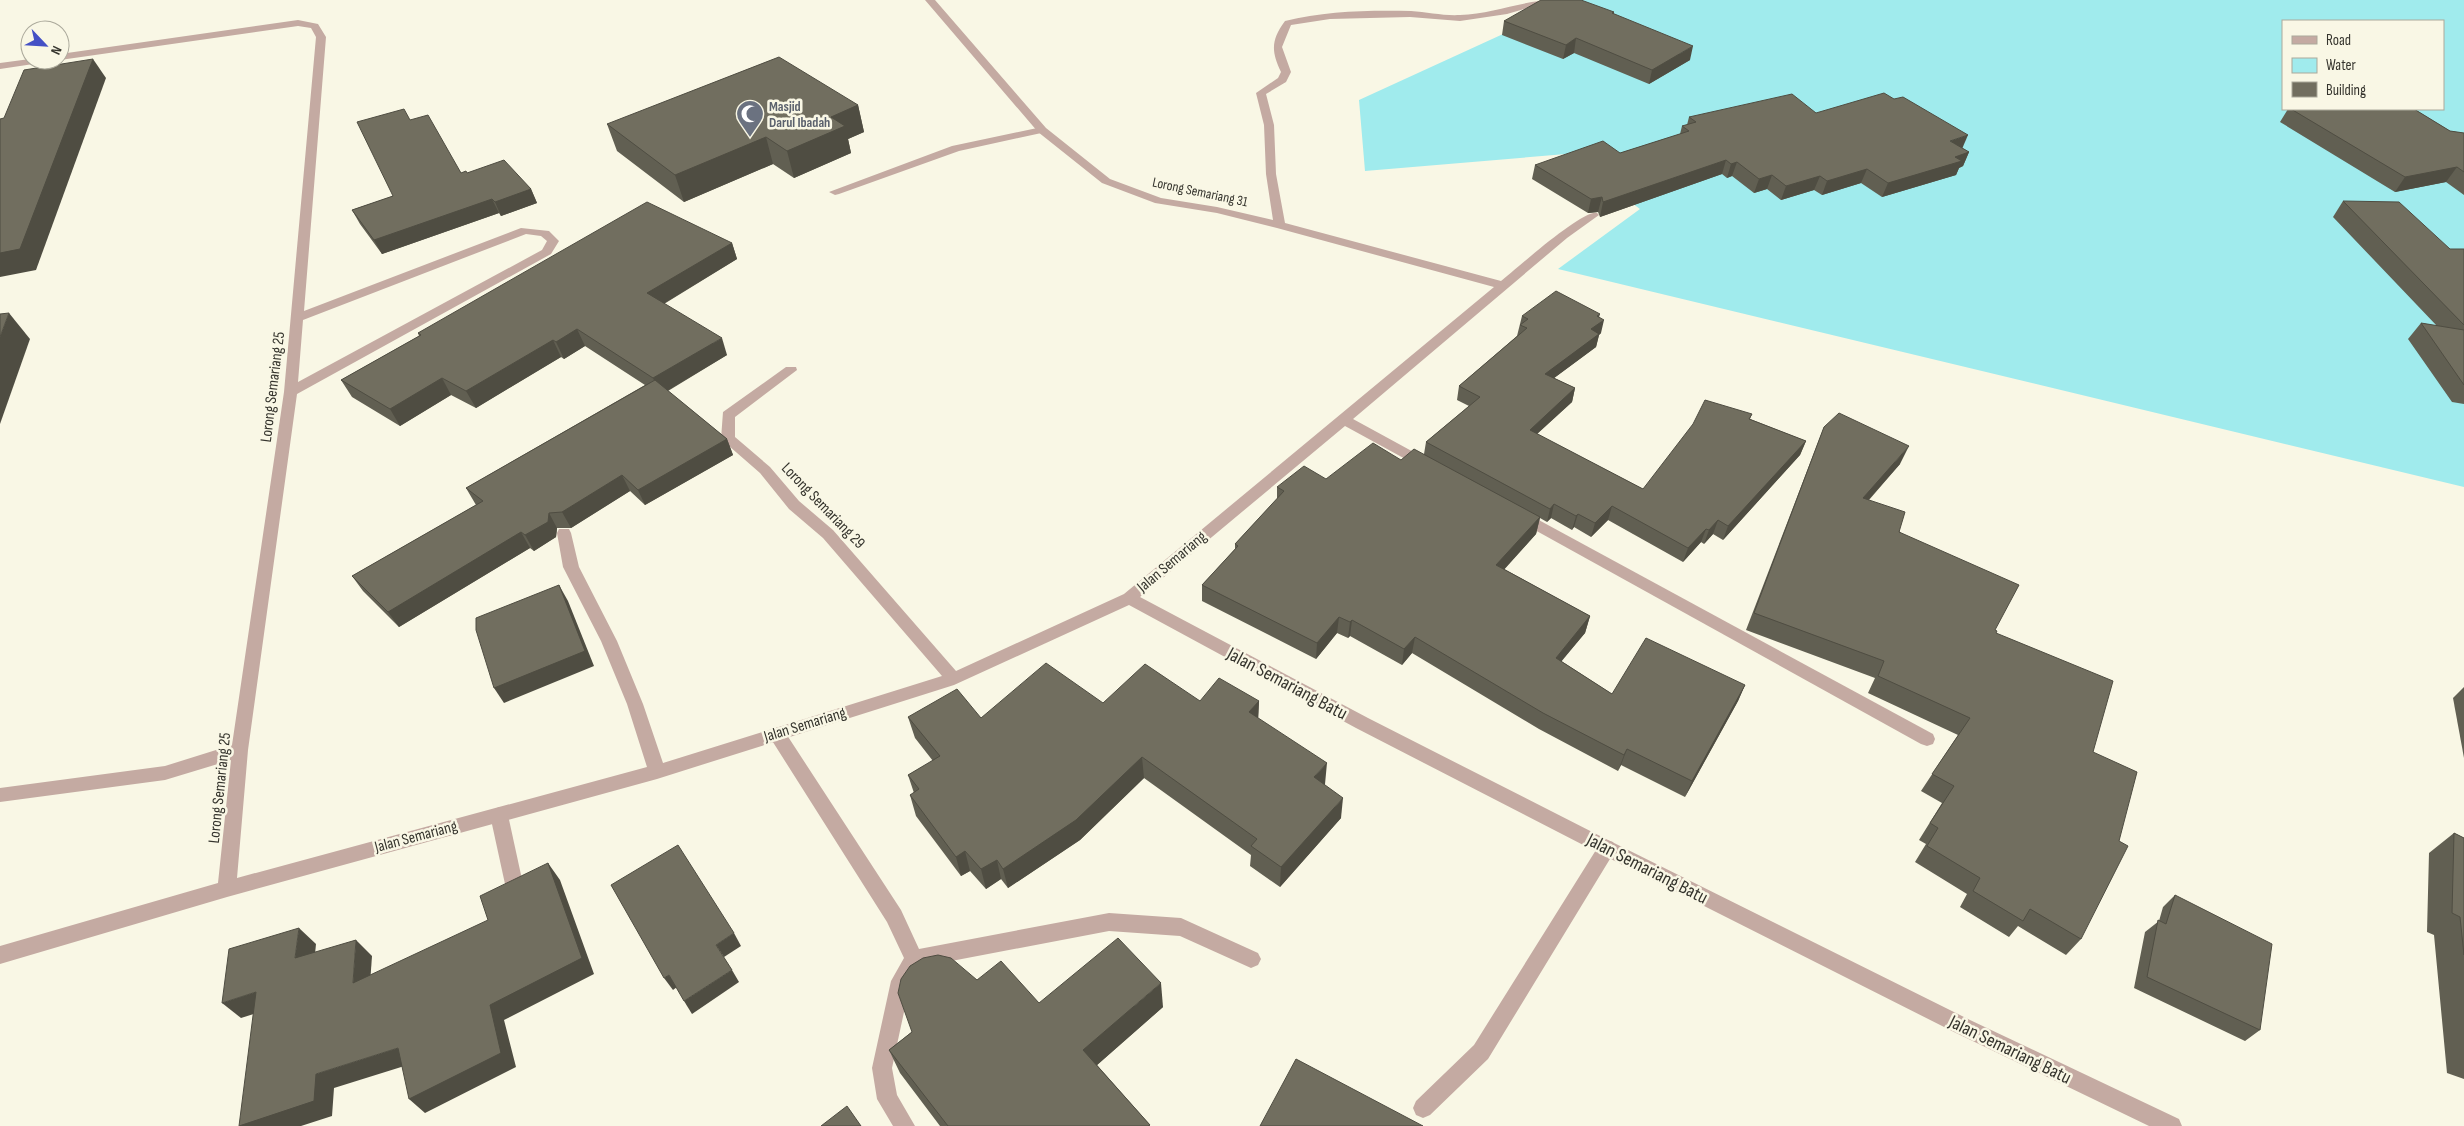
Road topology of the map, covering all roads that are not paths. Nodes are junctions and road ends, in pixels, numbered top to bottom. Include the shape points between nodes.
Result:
1 (930, 0) edge
2 (1550, 0) edge
3 (70, 55) edge
4 (20, 63) edge
5 (0, 66) edge
6 (1042, 130) junction
7 (835, 192) dead end
8 (1593, 215) edge
9 (1280, 225) junction
10 (1504, 286) junction
11 (298, 318) junction
12 (791, 370) dead end
13 (291, 392) junction
14 (1345, 420) junction
15 (1438, 471) edge
16 (1507, 508) edge
17 (564, 533) dead end
18 (1129, 598) junction
19 (954, 678) junction
20 (777, 734) junction
21 (1927, 739) dead end
22 (240, 750) junction
23 (657, 772) junction
24 (0, 795) edge
25 (499, 815) junction
26 (1607, 848) junction
27 (514, 884) edge
28 (227, 889) junction
29 (0, 955) edge
30 (914, 958) junction
31 (1251, 959) dead end
32 (1423, 1108) dead end
33 (905, 1126) edge
34 (2172, 1126) edge

1 - 6 street, Lorong Semariang 31
2 - 9 street via 1460,18 1410,14 1330,16 1288,23 1276,39 1277,54 1286,72 1282,80 1261,93 1269,125 1271,174
3 - 11 street, Lorong Semariang 25 via 298,23 314,26 321,36
4 - 5 street
6 - 7 street via 956,148
6 - 9 street, Lorong Semariang 31 via 1106,181 1159,201
8 - 10 street, Jalan Semariang
9 - 10 street, Lorong Semariang 31
10 - 14 street, Jalan Semariang
11 - 13 street, Lorong Semariang 25
11 - 13 street via 525,230 545,233 553,241 547,252
12 - 19 street, Lorong Semariang 29 via 728,414 728,439 765,470 794,505 828,534
13 - 22 street, Lorong Semariang 25
14 - 15 street
14 - 18 street, Jalan Semariang
16 - 21 street
17 - 23 street via 571,567 610,641
18 - 19 street, Jalan Semariang
18 - 26 street, Jalan Semariang Batu via 1254,667
19 - 20 street, Jalan Semariang
20 - 23 street, Jalan Semariang
20 - 30 street via 894,916
22 - 24 street via 165,773
22 - 28 street, Lorong Semariang 25
23 - 25 street, Jalan Semariang
25 - 27 street
25 - 28 street, Jalan Semariang
26 - 32 street via 1481,1052
26 - 34 street, Jalan Semariang Batu via 2068,1079
28 - 29 street, Jalan Semariang
30 - 31 street via 1109,922 1181,927
30 - 33 street via 901,981 882,1068 887,1099

